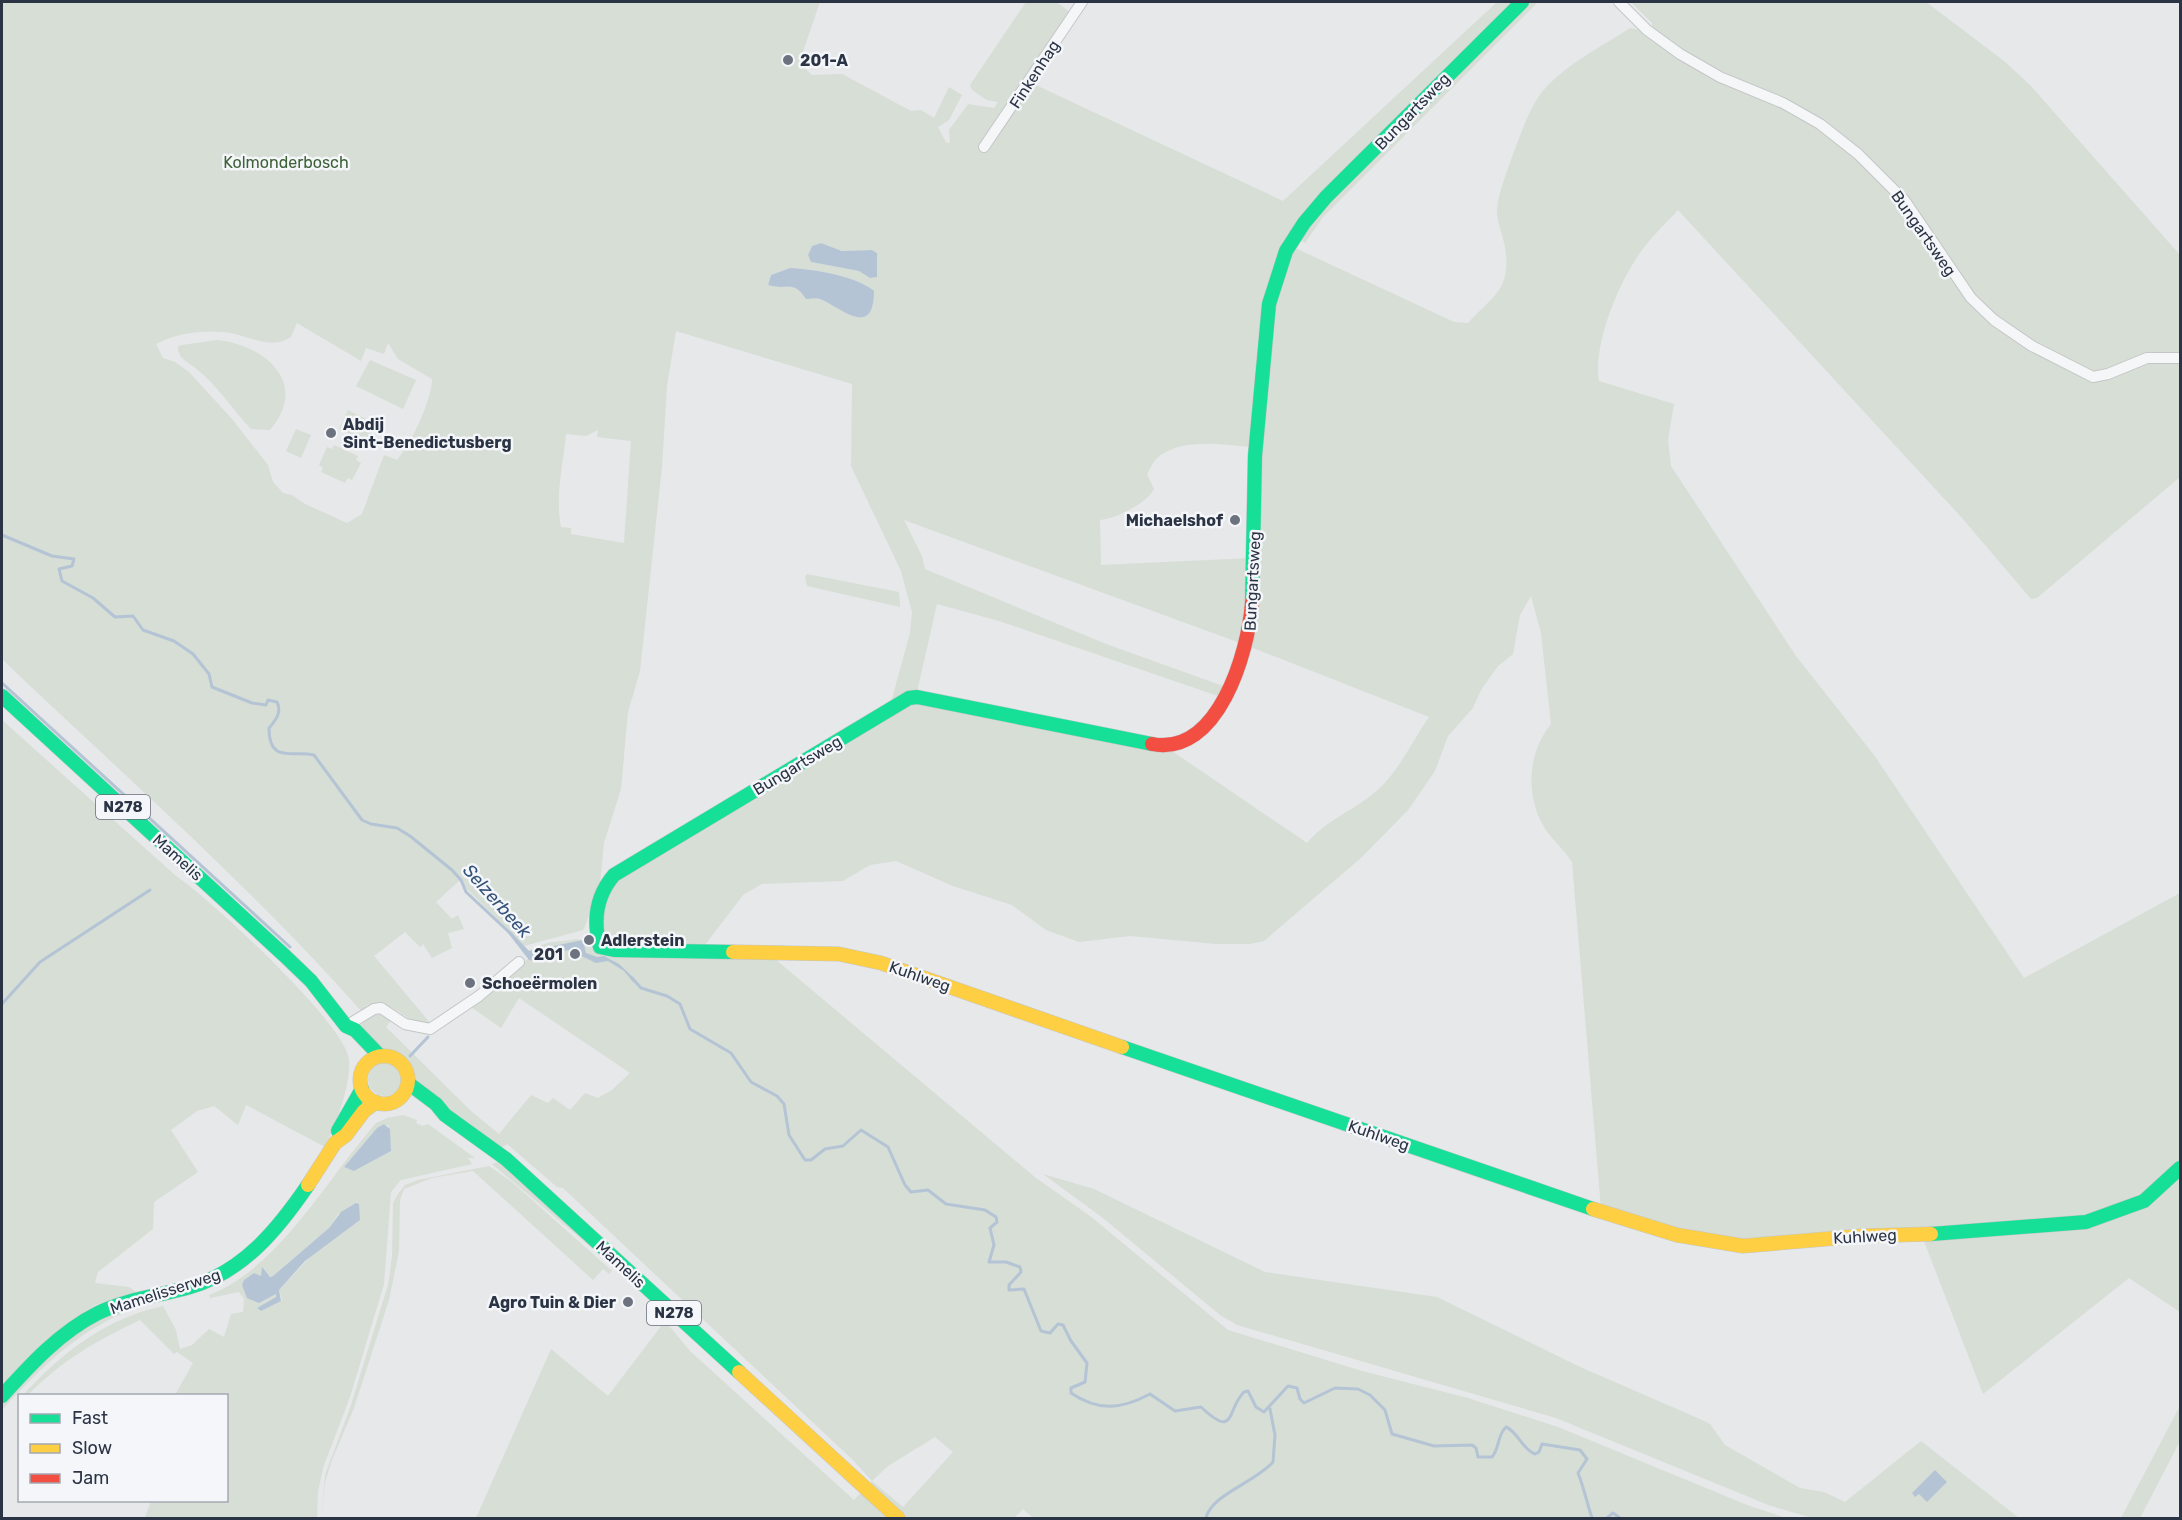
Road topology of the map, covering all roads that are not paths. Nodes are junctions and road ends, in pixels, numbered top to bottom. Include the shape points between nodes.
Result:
1 (1082, 2) edge
2 (1522, 2) edge
3 (1619, 2) edge
4 (984, 147) dead end
5 (2181, 358) edge
6 (2, 696) edge
7 (595, 920) joint
8 (519, 962) dead end
9 (346, 1026) junction
10 (380, 1056) junction
11 (364, 1066) junction
12 (408, 1083) junction
13 (362, 1089) junction
14 (399, 1099) junction
15 (376, 1102) junction
16 (445, 1115) junction
17 (335, 1143) junction
18 (2181, 1168) edge
19 (2, 1396) edge
20 (898, 1518) edge

1 - 4 street, Finkenhag
2 - 7 street, Bungartsweg via 1352,172 1309,218 1286,251 1268,309 1263,343 1249,635 1237,673 1206,727 1186,741 1167,747 917,697 909,699 614,875
3 - 5 street, Bungartsweg via 1647,30 1680,54 1720,77 1784,103 1820,124 1858,154 1905,201 1971,298 1994,320 2032,346 2093,377 2147,358
6 - 9 street, Mamelis / N278 via 285,956 311,981
7 - 18 street, Kuhlweg via 603,949 839,954 881,963 1595,1210 1702,1241 1760,1246 1841,1237 1979,1232 2086,1222 2144,1202
8 - 9 street via 479,996 430,1029 405,1024 381,1008
9 - 10 street, Mamelis / N278
9 - 11 street, Mamelis / N278
10 - 11 street
10 - 12 street, N278 via 392,1057 402,1064
11 - 13 street, N278
12 - 14 street
12 - 16 street, Mamelis / N278
13 - 15 street
13 - 17 street, Mamelisserweg via 334,1138
14 - 15 street, N278
14 - 16 street, Mamelis / N278
15 - 17 street, Mamelisserweg via 363,1110 341,1141
16 - 20 street, Mamelis / N278 via 513,1165
17 - 19 street, Mamelisserweg via 284,1216 231,1269 207,1281 96,1314 45,1352

